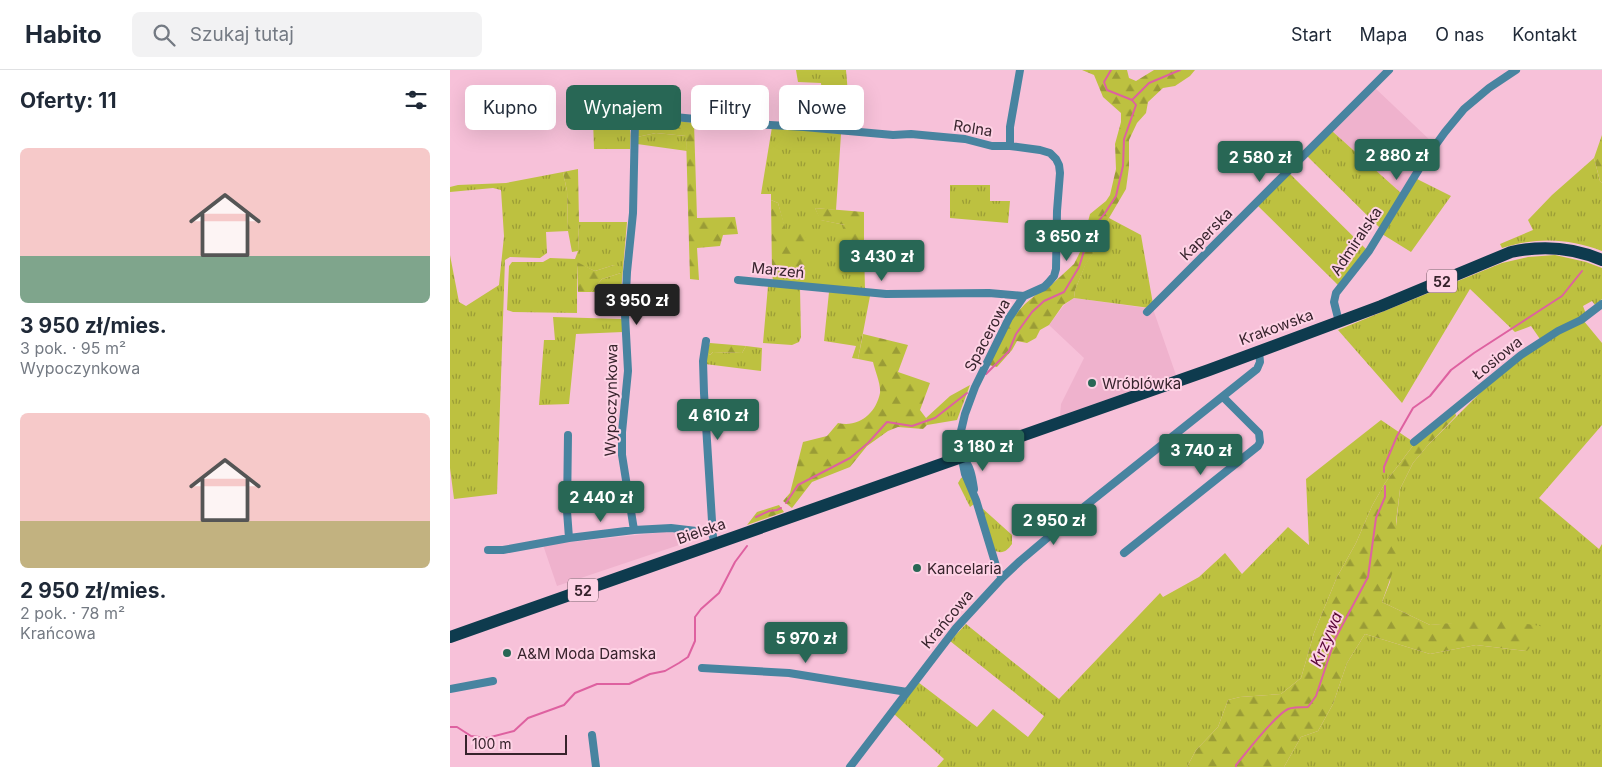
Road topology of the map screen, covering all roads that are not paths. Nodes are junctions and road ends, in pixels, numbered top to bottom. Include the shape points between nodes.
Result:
1 (1020, 70) edge
2 (1389, 70) edge
3 (1516, 70) edge
4 (681, 118) edge
5 (635, 130) edge
6 (1010, 146) junction
7 (1602, 260) edge
8 (738, 280) dead end
9 (1024, 296) junction
10 (1602, 304) edge
11 (1148, 312) dead end
12 (1340, 322) junction
13 (706, 341) dead end
14 (1258, 351) junction
15 (1223, 397) junction
16 (568, 435) dead end
17 (1414, 442) dead end
18 (962, 457) junction
19 (634, 530) junction
20 (569, 538) junction
21 (714, 538) junction
22 (488, 550) dead end
23 (1124, 553) dead end
24 (1002, 578) junction
25 (450, 637) edge
26 (702, 668) dead end
27 (493, 681) dead end
28 (450, 689) edge
29 (907, 692) junction
30 (592, 735) dead end
31 (596, 767) edge
32 (850, 767) edge

1 - 6 street
2 - 11 street, Kaperska
3 - 12 street, Admiralska via 1464,109 1424,161 1369,251 1336,293 1334,302
4 - 6 street, Rolna via 965,139 992,146
5 - 19 street, Wypoczynkowa via 626,307 628,371 622,455
6 - 9 street, Spacerowa via 1050,154 1056,158 1060,173 1054,276 1044,287
7 - 12 main road, Krakowska / 52 via 1561,248 1511,252
8 - 9 street, Marzeń via 886,294
9 - 18 street, Spacerowa via 1009,318 975,387 961,432
10 - 17 street, Łosiowa via 1581,320 1541,341
12 - 14 main road, Krakowska / 52
13 - 21 street via 704,393
14 - 15 street, Krańcowa via 1260,362 1257,369
14 - 18 main road, Krakowska / 52
15 - 23 street via 1259,433 1258,446
15 - 24 street, Krańcowa via 1084,507
16 - 20 street
18 - 21 main road, Bielska / 52
18 - 24 street, Spacerowa via 964,474
19 - 20 street
19 - 21 street via 671,528
20 - 22 street
21 - 25 main road, Bielska / 52
24 - 29 street, Krańcowa via 956,628
26 - 29 street via 789,673
27 - 28 street
29 - 32 street, Krańcowa
30 - 31 street

